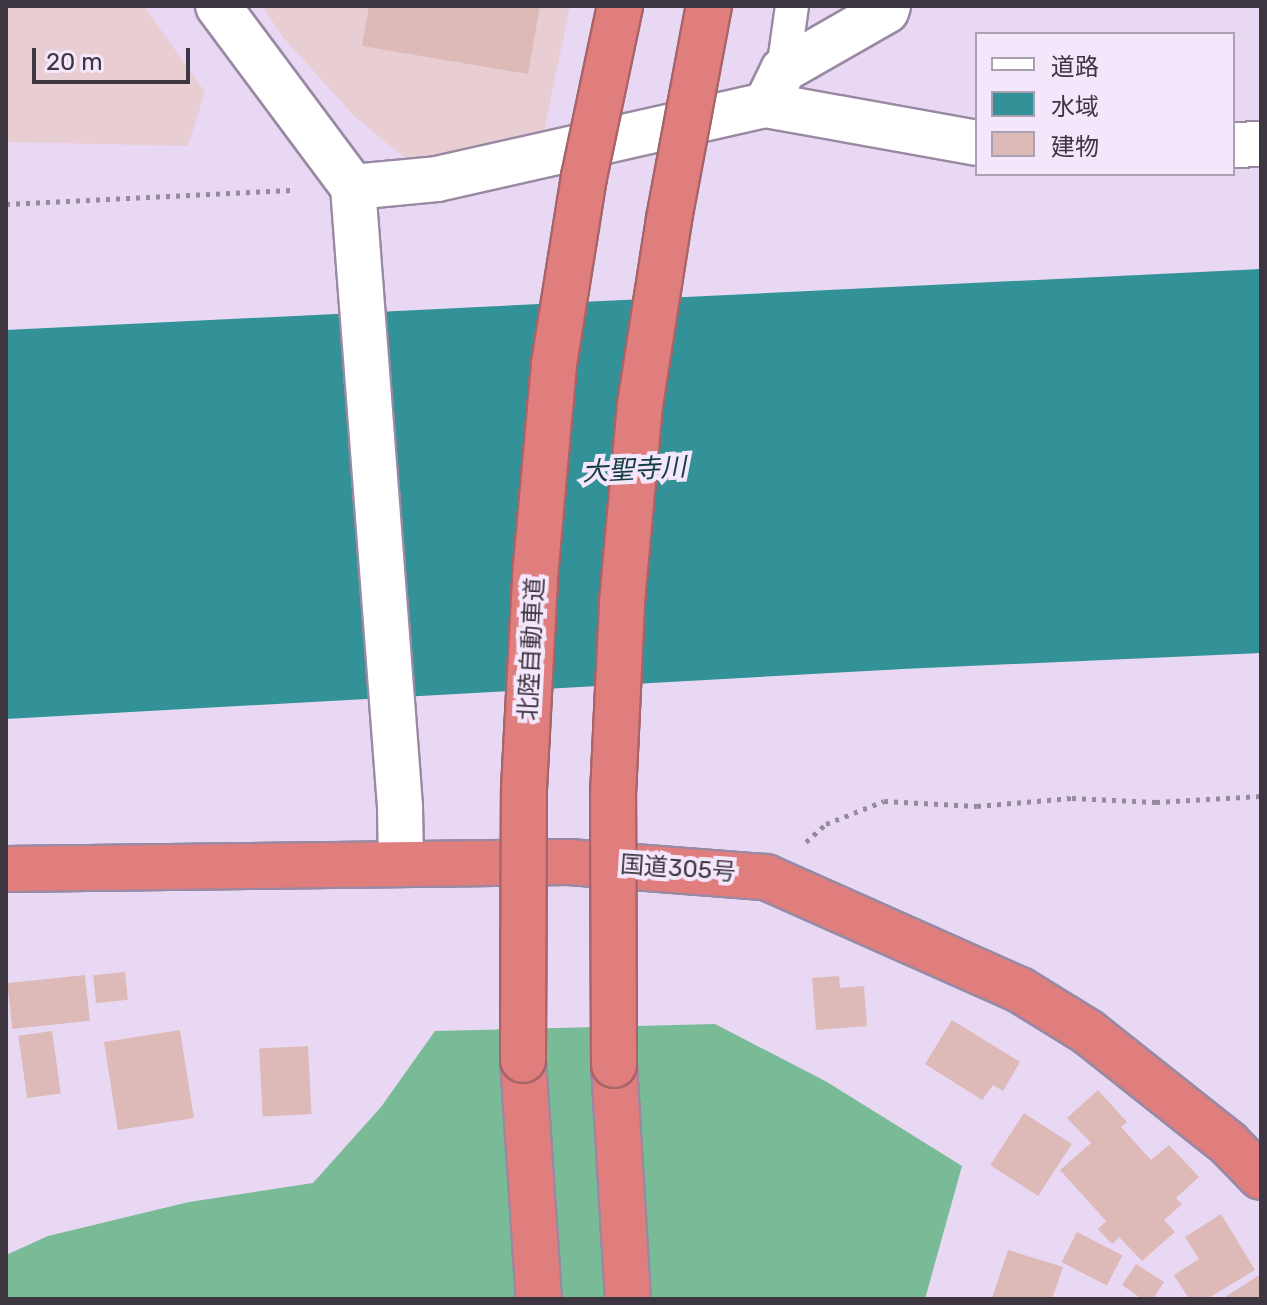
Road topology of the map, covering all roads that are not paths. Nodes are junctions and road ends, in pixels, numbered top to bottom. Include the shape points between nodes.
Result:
1 (218, 6) edge
2 (620, 6) edge
3 (709, 6) edge
4 (792, 6) edge
5 (888, 6) edge
6 (774, 88) junction
7 (975, 142) edge
8 (1261, 144) edge
9 (1235, 145) edge
10 (353, 187) junction
11 (401, 862) junction
12 (6, 869) edge
13 (1261, 1177) edge
14 (539, 1299) edge
15 (628, 1299) edge

1 - 10 street
2 - 14 highway, 北陸自動車道, bridge via 584,177 552,379 535,577 524,789 523,1060
3 - 15 highway, bridge via 640,405 622,602 613,795 614,1065
4 - 6 lane
5 - 6 street
6 - 7 street
6 - 10 street via 437,179
8 - 9 street
10 - 11 street
11 - 12 highway, 国道305号
11 - 13 highway, 国道305号 via 569,862 766,877 1020,990 1088,1032 1228,1143

